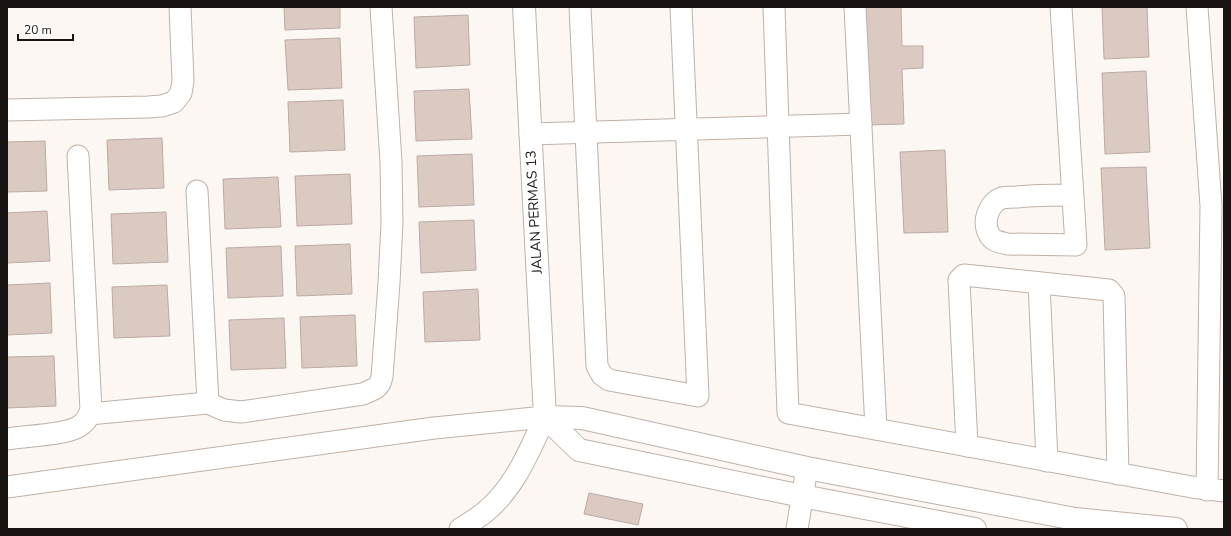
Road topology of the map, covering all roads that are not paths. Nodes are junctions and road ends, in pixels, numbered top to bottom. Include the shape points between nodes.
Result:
1 (180, 7) edge
2 (381, 7) edge
3 (524, 7) edge
4 (580, 7) edge
5 (681, 7) edge
6 (774, 7) edge
7 (855, 7) edge
8 (1061, 7) edge
9 (1198, 7) edge
10 (7, 110) edge
11 (860, 124) junction
12 (778, 127) junction
13 (686, 130) junction
14 (586, 133) junction
15 (530, 134) junction
16 (78, 156) dead end
17 (197, 192) dead end
18 (1073, 195) dead end
19 (1217, 205) edge
20 (1039, 283) junction
21 (208, 403) junction
22 (89, 414) junction
23 (545, 417) junction
24 (876, 429) junction
25 (7, 438) edge
26 (967, 446) junction
27 (1047, 461) junction
28 (807, 468) junction
29 (1118, 474) junction
30 (7, 487) edge
31 (1216, 490) edge
32 (802, 496) junction
33 (1074, 524) edge
34 (460, 529) edge
35 (797, 529) edge
36 (975, 529) edge
37 (1176, 529) edge

1 - 10 street via 183,81 181,93 174,102 148,107
2 - 21 street via 392,223 385,349 380,383 373,390 363,394 241,412 224,410
3 - 15 main road, JALAN PERMAS 13
4 - 14 street
5 - 13 street
6 - 12 street
7 - 11 street
8 - 18 street
9 - 19 street
11 - 12 street
11 - 24 street
12 - 13 street
12 - 24 street via 788,413
13 - 14 street
13 - 14 street via 698,396 608,380 597,366
14 - 15 street
15 - 23 main road, JALAN PERMAS 13
16 - 22 street
17 - 21 street
19 - 31 street
20 - 26 street via 964,275 959,280
20 - 27 street
20 - 29 street via 1109,290 1114,296
21 - 22 street
22 - 25 street via 84,423 72,430
23 - 28 main road via 582,418
23 - 30 street via 434,428
23 - 32 main road via 579,450
23 - 34 street via 515,478 484,513
24 - 26 street
26 - 27 street
27 - 29 street
28 - 32 street
28 - 33 main road
29 - 31 street
32 - 35 street
32 - 36 main road
33 - 37 main road

